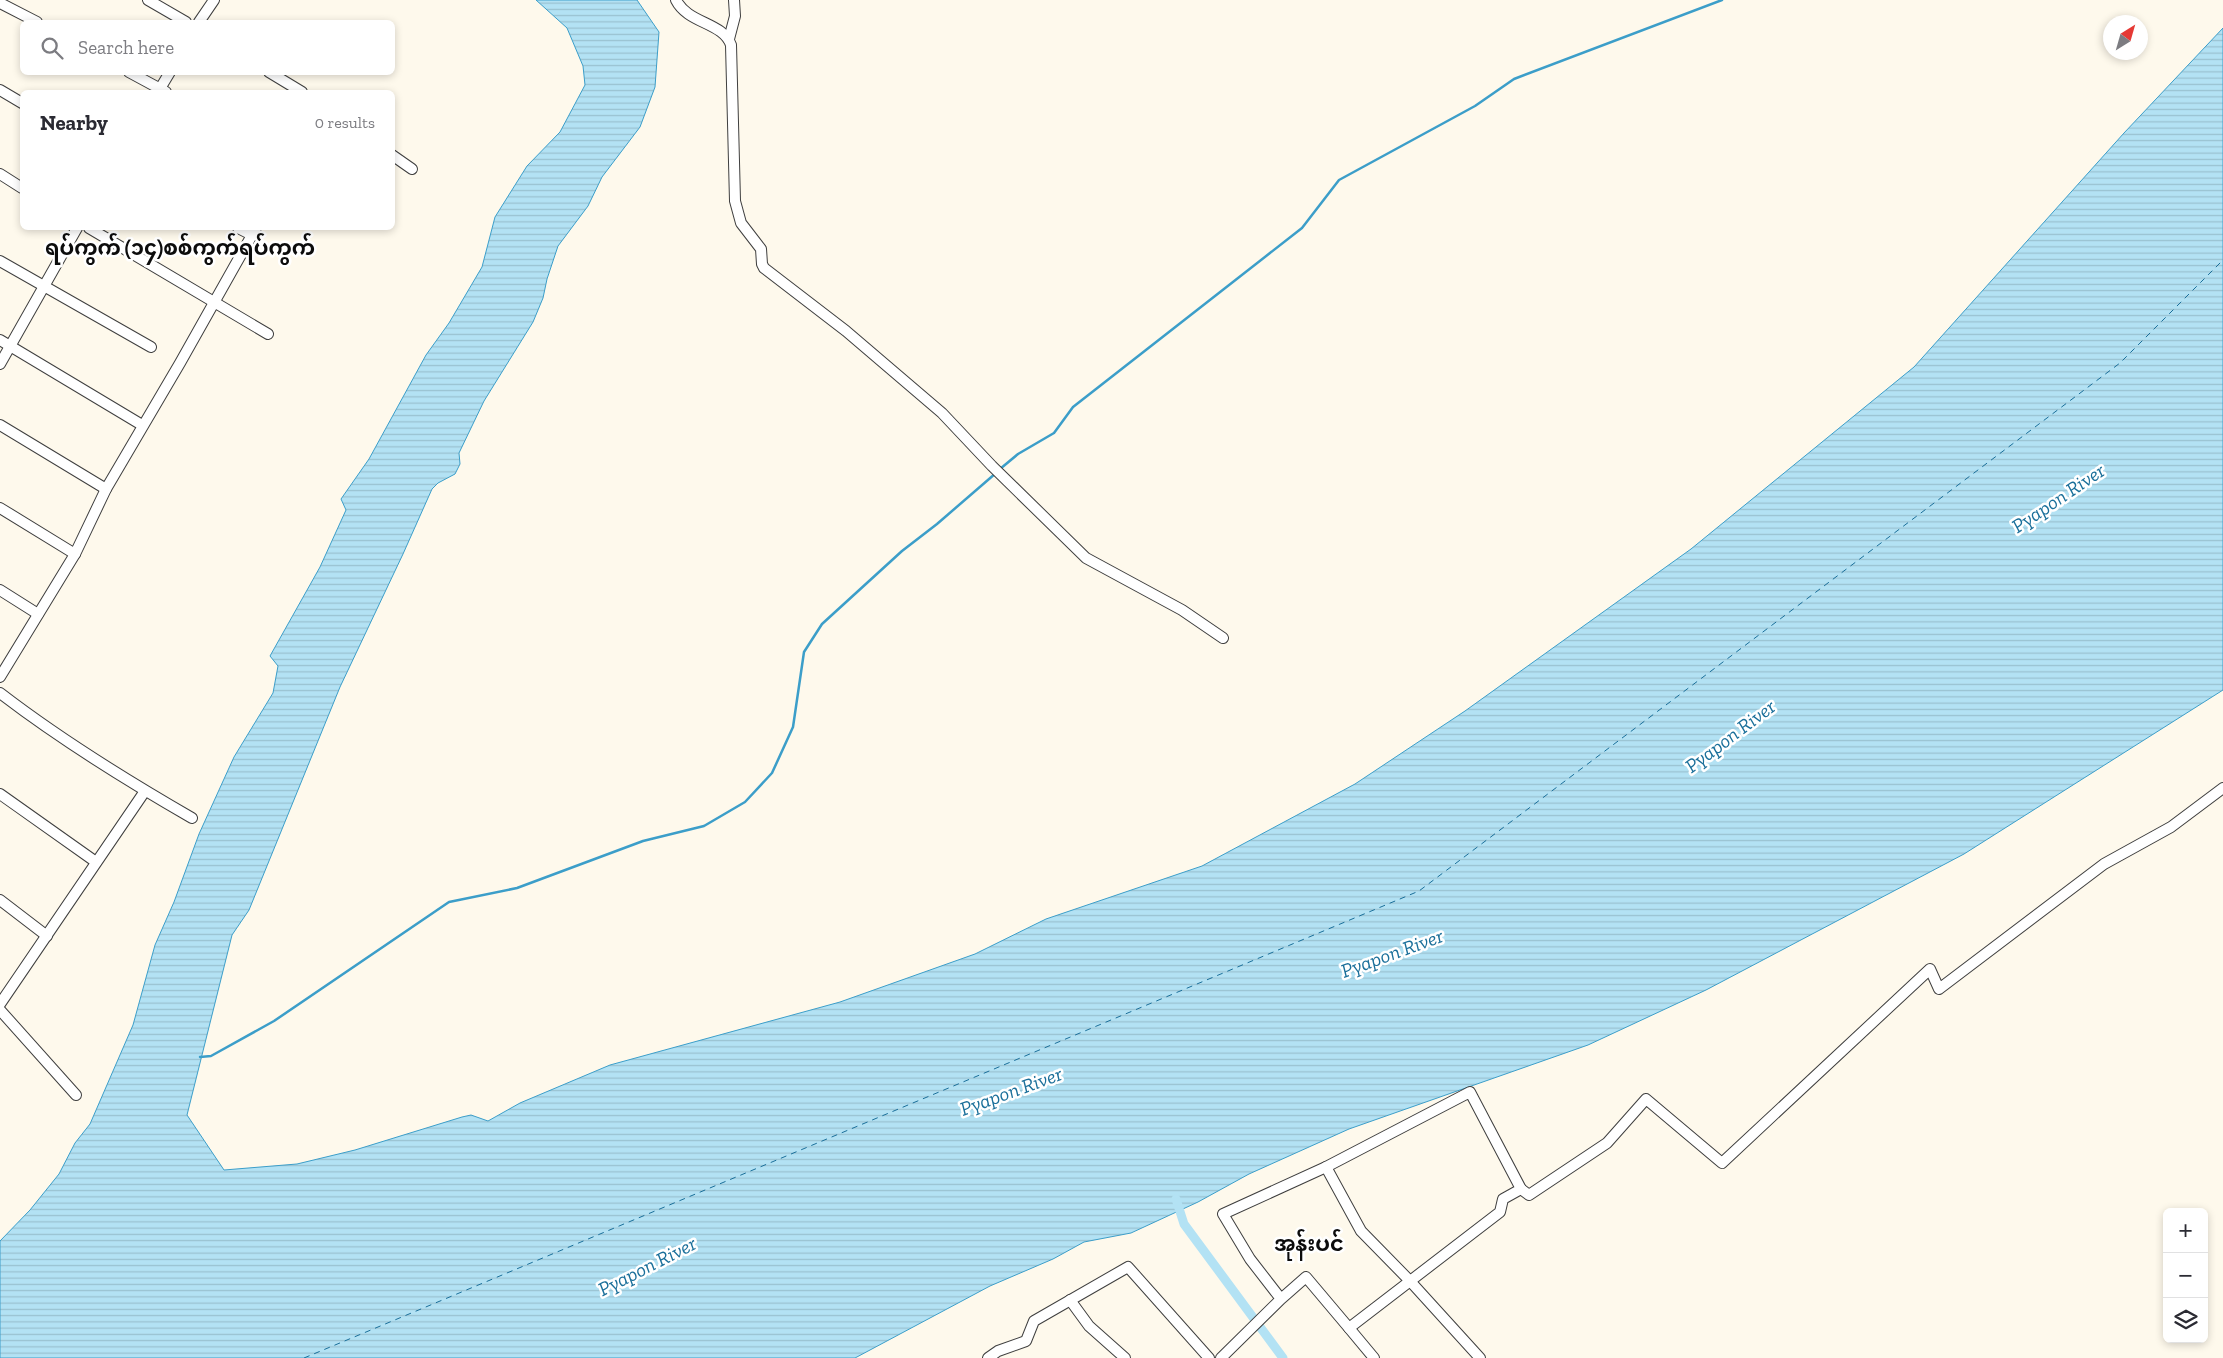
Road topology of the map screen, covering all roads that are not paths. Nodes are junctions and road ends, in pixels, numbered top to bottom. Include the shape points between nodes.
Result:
1 (148, 0) edge
2 (214, 0) edge
3 (676, 0) edge
4 (734, 0) edge
5 (0, 3) edge
6 (33, 20) edge
7 (183, 20) edge
8 (200, 20) edge
9 (729, 38) junction
10 (134, 75) edge
11 (169, 75) edge
12 (274, 75) edge
13 (0, 90) edge
14 (159, 90) edge
15 (161, 90) edge
16 (299, 90) edge
17 (20, 102) edge
18 (395, 157) edge
19 (412, 169) dead end
20 (0, 174) edge
21 (20, 187) edge
22 (76, 230) edge
23 (92, 230) edge
24 (254, 231) edge
25 (0, 261) edge
26 (44, 286) junction
27 (213, 301) junction
28 (268, 334) dead end
29 (0, 340) edge
30 (10, 346) junction
31 (151, 347) dead end
32 (0, 364) edge
33 (0, 424) edge
34 (142, 425) junction
35 (106, 489) junction
36 (0, 508) edge
37 (74, 554) junction
38 (0, 590) edge
39 (38, 614) junction
40 (1223, 638) dead end
41 (0, 677) edge
42 (0, 694) edge
43 (2223, 788) edge
44 (145, 791) junction
45 (0, 794) edge
46 (192, 818) dead end
47 (96, 862) junction
48 (0, 900) edge
49 (47, 936) junction
50 (0, 1004) edge
51 (0, 1010) edge
52 (76, 1094) dead end
53 (1326, 1167) junction
54 (1522, 1189) junction
55 (1410, 1281) junction
56 (1281, 1299) junction
57 (1070, 1300) junction
58 (1349, 1328) junction
59 (988, 1358) edge
60 (1125, 1358) edge
61 (1209, 1358) edge
62 (1221, 1358) edge
63 (1374, 1358) edge
64 (1480, 1358) edge

1 - 7 street
2 - 8 street
3 - 9 street via 690,16
4 - 9 street via 736,16
5 - 6 street
9 - 40 street via 735,201 741,223 761,249 764,268 854,337 942,413 1086,558 1182,610
10 - 14 street
11 - 15 street
12 - 16 street
13 - 17 street
18 - 19 street
20 - 21 street
22 - 26 street
23 - 27 street
24 - 27 street
25 - 26 street
26 - 30 street
26 - 31 street
27 - 28 street
27 - 34 street
29 - 30 street
30 - 32 street
30 - 34 street
33 - 35 street
34 - 35 street
35 - 37 street
36 - 37 street
37 - 39 street
38 - 39 street
39 - 41 street
42 - 44 street via 49,730
43 - 54 street via 2171,827 2104,864 1939,989 1930,969 1722,1162 1646,1099 1607,1143 1529,1195
44 - 46 street
44 - 47 street
45 - 47 street
47 - 49 street
48 - 49 street
49 - 50 street
51 - 52 street
53 - 54 street via 1470,1092
53 - 55 street via 1360,1231
53 - 56 street via 1223,1214 1250,1259
54 - 55 street via 1503,1199 1500,1212
55 - 58 street
55 - 64 street
56 - 58 street via 1306,1277
56 - 62 street
57 - 59 street via 1034,1321 1026,1341
57 - 60 street via 1089,1326
57 - 61 street via 1128,1267
58 - 63 street

